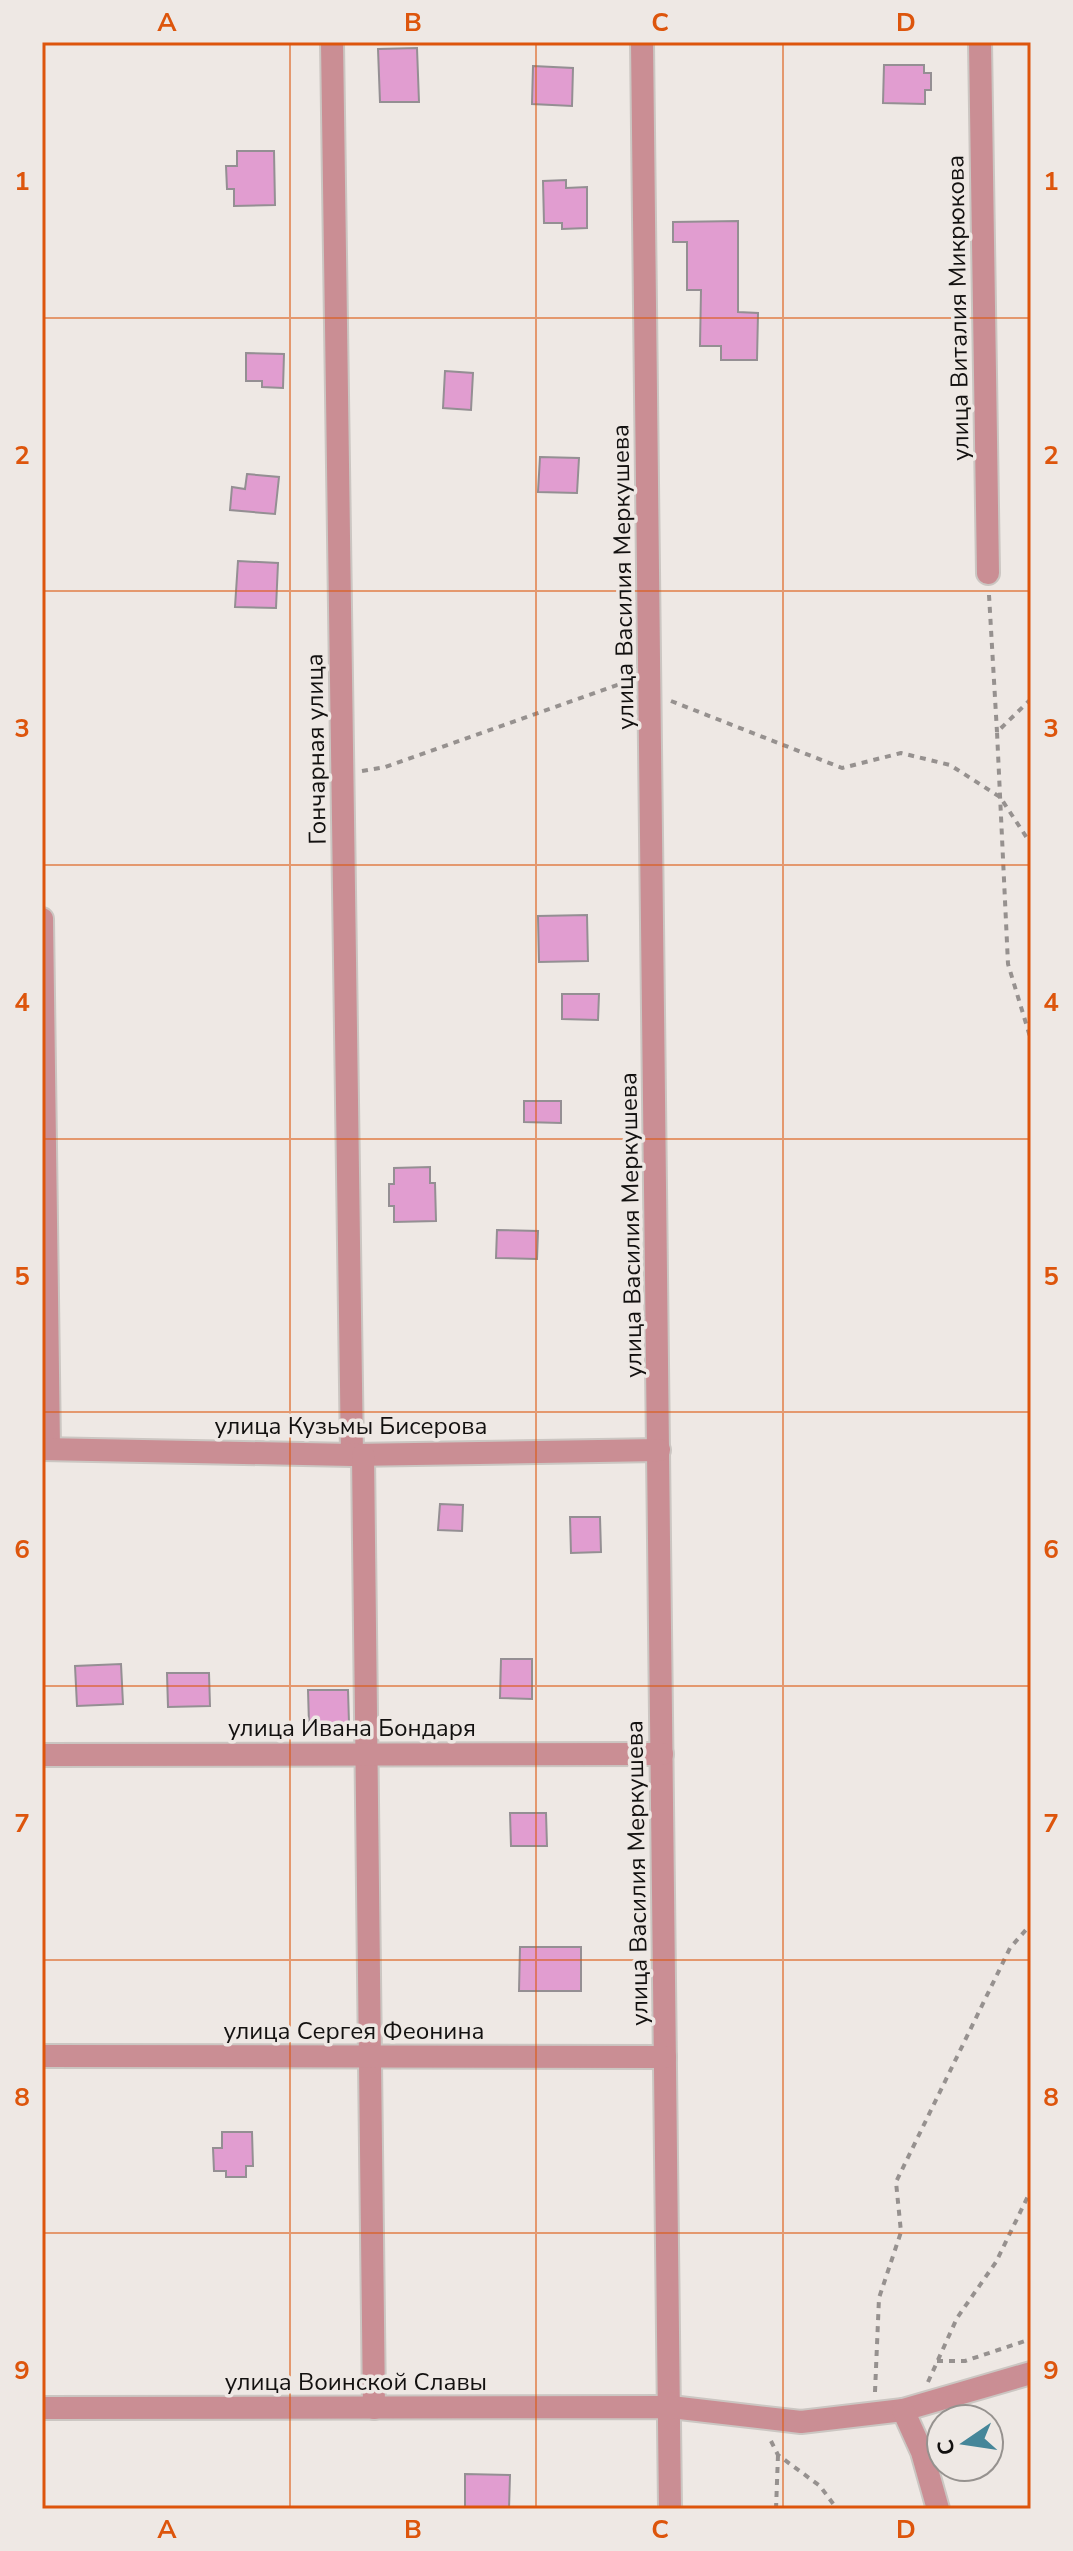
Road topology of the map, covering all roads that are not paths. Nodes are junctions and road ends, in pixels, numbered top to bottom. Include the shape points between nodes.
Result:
1 (332, 42) edge
2 (642, 42) edge
3 (980, 42) edge
4 (988, 573) road end
5 (42, 919) edge
6 (46, 1449) edge
7 (659, 1450) junction
8 (357, 1455) junction
9 (367, 1754) junction
10 (662, 1754) junction
11 (42, 1755) edge
12 (42, 2056) edge
13 (370, 2057) junction
14 (665, 2057) junction
15 (1031, 2373) edge
16 (671, 2407) junction
17 (914, 2407) junction
18 (42, 2408) edge
19 (374, 2408) junction
20 (670, 2509) edge
21 (938, 2509) edge

1 - 8 street, Гончарная улица
2 - 7 street, улица Василия Меркушева
3 - 4 street, улица Виталия Микрюкова
5 - 6 street
6 - 8 street, улица Кузьмы Бисерова
7 - 8 street, улица Кузьмы Бисерова
7 - 10 street, улица Василия Меркушева
8 - 9 street, Гончарная улица
9 - 10 street, улица Ивана Бондаря
9 - 11 street, улица Ивана Бондаря
9 - 13 street, Гончарная улица
10 - 14 street, улица Василия Меркушева
12 - 13 street, улица Сергея Феонина
13 - 14 street, улица Сергея Феонина
13 - 19 street, Гончарная улица
14 - 16 street, улица Василия Меркушева
15 - 17 street, улица Воинской Славы
16 - 17 street, улица Воинской Славы via 801,2422
16 - 19 street, улица Воинской Славы
16 - 20 street, улица Василия Меркушева
17 - 21 street
18 - 19 street, улица Воинской Славы

